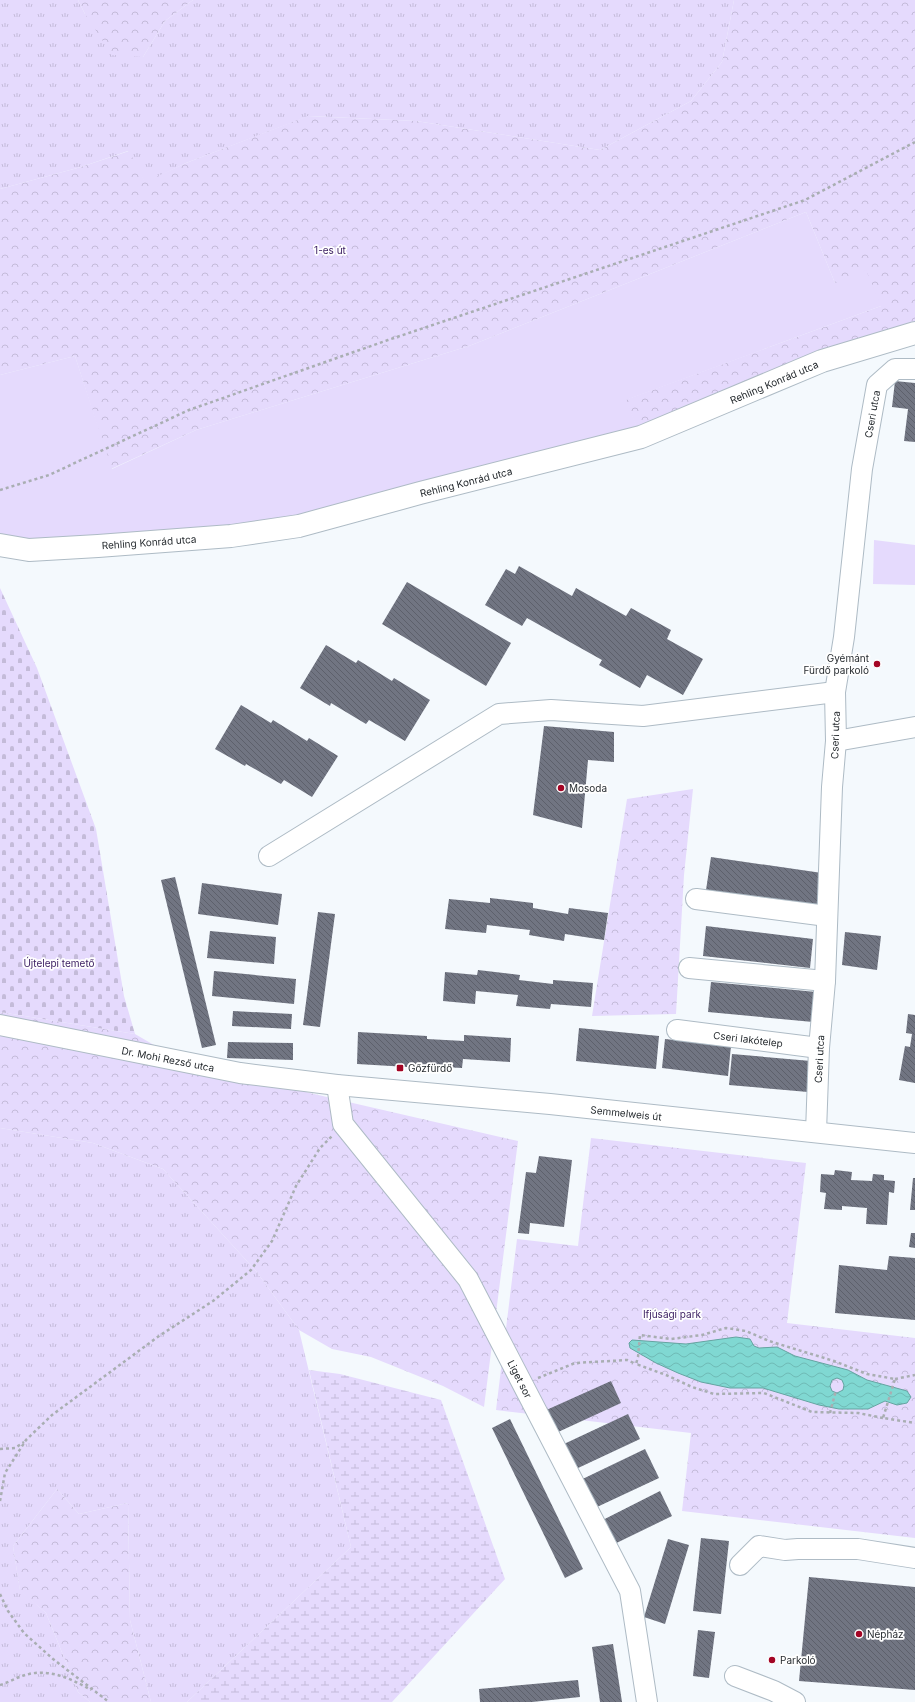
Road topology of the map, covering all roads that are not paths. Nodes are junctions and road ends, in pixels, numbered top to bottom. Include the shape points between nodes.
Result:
1 (915, 333) edge
2 (915, 369) edge
3 (0, 545) edge
4 (835, 692) junction
5 (915, 727) edge
6 (836, 741) junction
7 (269, 856) dead end
8 (696, 899) dead end
9 (827, 916) junction
10 (689, 968) dead end
11 (825, 981) junction
12 (0, 1025) edge
13 (677, 1030) dead end
14 (819, 1048) junction
15 (337, 1085) junction
16 (816, 1132) junction
17 (915, 1143) edge
18 (915, 1558) edge
19 (740, 1565) dead end
20 (735, 1676) dead end
21 (647, 1702) edge
22 (795, 1702) edge

1 - 3 main road, Rehling Konrád utca via 822,361 641,437 300,526 231,536 98,546 29,550
2 - 4 street, Cseri utca via 895,369 877,385 862,468 844,637
4 - 6 street, Cseri utca
4 - 7 street via 643,716 551,710 499,714
5 - 6 street
6 - 9 street, Cseri utca
8 - 9 street
9 - 11 street, Cseri utca
10 - 11 street
11 - 14 street, Cseri utca
12 - 15 street, Dr. Mohi Rezső utca via 240,1073
13 - 14 street, Cseri lakótelep
14 - 16 street, Cseri utca
15 - 16 street, Semmelweis út
15 - 21 street, Liget sor via 343,1124 468,1279 630,1591
16 - 17 street, Semmelweis út
18 - 19 street via 858,1549 785,1550 759,1546
20 - 22 street

